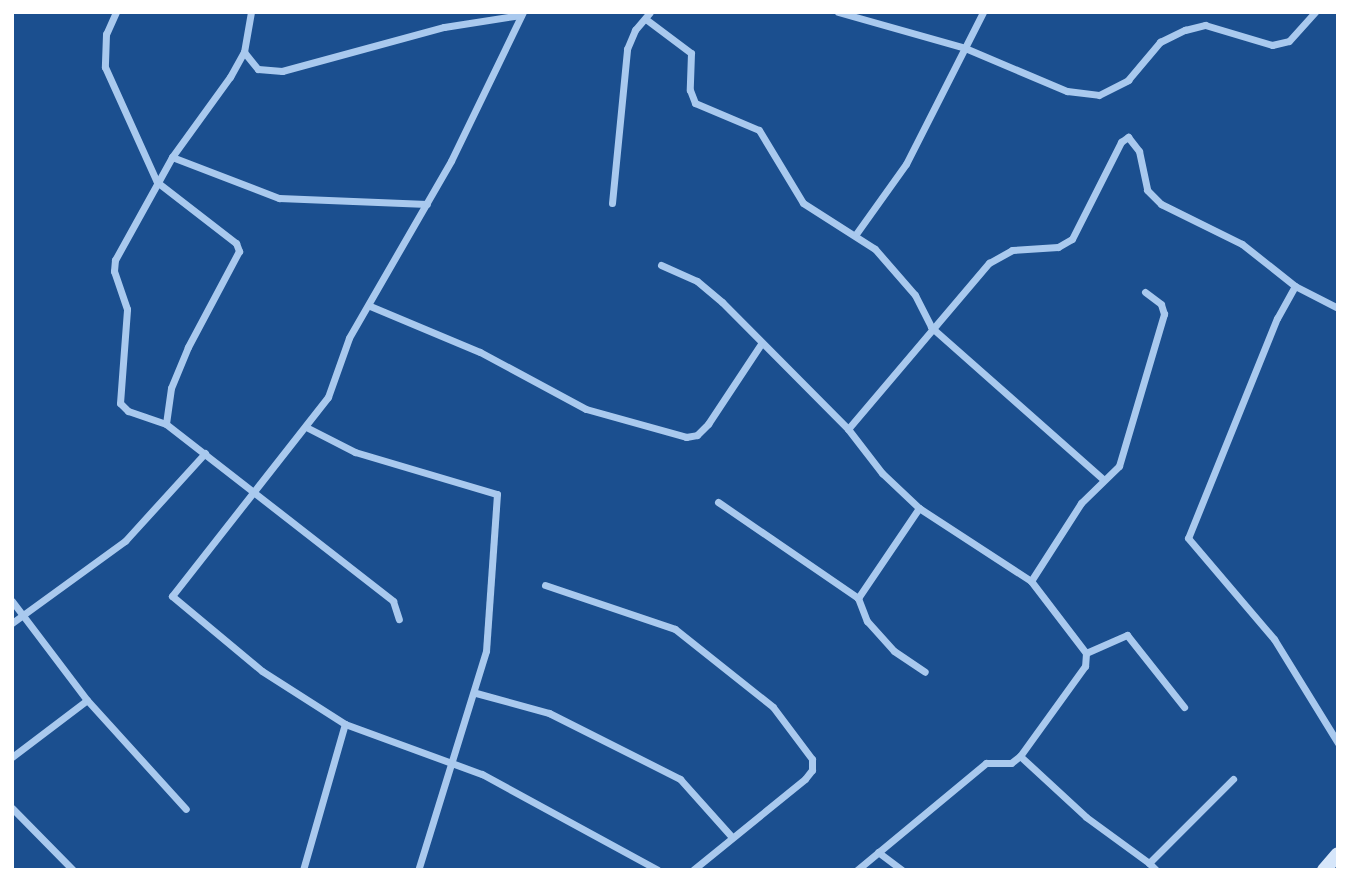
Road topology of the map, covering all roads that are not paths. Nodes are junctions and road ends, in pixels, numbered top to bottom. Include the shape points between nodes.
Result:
1 (116, 12) edge
2 (251, 12) edge
3 (838, 12) edge
4 (984, 12) edge
5 (1315, 12) edge
6 (522, 14) edge
7 (649, 16) edge
8 (965, 48) junction
9 (244, 52) junction
10 (172, 157) junction
11 (156, 182) junction
12 (612, 203) dead end
13 (427, 204) junction
14 (856, 234) junction
15 (661, 265) dead end
16 (1295, 286) junction
17 (1145, 292) dead end
18 (370, 306) junction
19 (1338, 308) edge
20 (931, 327) junction
21 (761, 344) junction
22 (166, 424) junction
23 (308, 428) junction
24 (848, 429) junction
25 (205, 453) junction
26 (1103, 479) junction
27 (251, 492) junction
28 (718, 502) dead end
29 (919, 508) junction
30 (1031, 582) junction
31 (545, 585) dead end
32 (858, 598) junction
33 (12, 601) edge
34 (22, 615) junction
35 (399, 620) dead end
36 (12, 622) edge
37 (1086, 653) junction
38 (925, 672) dead end
39 (476, 693) junction
40 (87, 700) junction
41 (1184, 707) dead end
42 (345, 724) junction
43 (1338, 743) edge
44 (1020, 756) junction
45 (12, 757) edge
46 (453, 763) junction
47 (1233, 779) dead end
48 (12, 808) edge
49 (186, 809) dead end
50 (731, 836) junction
51 (878, 852) junction
52 (1338, 854) edge
53 (1149, 863) junction
54 (73, 870) edge
55 (303, 870) edge
56 (418, 870) edge
57 (658, 870) edge
58 (693, 870) edge
59 (857, 870) edge
60 (902, 870) edge
61 (1156, 870) edge
62 (1324, 870) edge

1 - 11 street via 104,42 105,67
2 - 9 street
3 - 8 street
4 - 8 street
5 - 8 street via 1289,41 1272,45 1205,25 1185,30 1160,42 1128,80 1099,95 1066,91
6 - 9 street via 430,30 282,71 258,69
6 - 13 street
7 - 12 street via 635,30 627,49
7 - 14 street via 691,53 690,90 695,103 759,130 803,202
8 - 14 street via 906,164
9 - 10 street
10 - 11 street
10 - 13 street via 279,198
11 - 22 street via 120,245 114,271 127,309 120,403 128,411
11 - 22 street via 236,243 239,251 171,387
13 - 18 street
14 - 20 street via 915,295
15 - 21 street via 697,281
16 - 19 street
16 - 20 street via 1242,244 1161,204 1147,190 1139,151 1128,137 1121,142 1072,239 1058,247 1001,253
16 - 43 street via 1276,318 1188,538 1274,639
17 - 26 street via 1161,304 1164,314 1119,466
18 - 21 street via 480,352 586,409 686,437 697,435 708,424
18 - 23 street via 349,338 336,383
20 - 24 street
20 - 26 street
21 - 24 street
22 - 25 street
23 - 27 street
23 - 39 street via 355,452 496,494 489,625
24 - 29 street
25 - 27 street
25 - 34 street via 125,541
26 - 30 street
27 - 35 street via 393,601
27 - 42 street via 172,596 262,671
28 - 32 street
29 - 30 street
29 - 32 street
30 - 37 street
31 - 50 street via 674,629 773,707 804,749 812,770
32 - 38 street via 867,621 894,651
33 - 34 street
34 - 36 street
34 - 40 street
37 - 41 street via 1127,635
37 - 44 street via 1085,666
39 - 46 street
39 - 50 street via 549,713 680,779
40 - 45 street
40 - 49 street
42 - 46 street
42 - 55 street
44 - 51 street via 1010,763 986,764
44 - 53 street via 1086,817
46 - 56 street
46 - 57 street via 482,774
47 - 53 street
48 - 54 street
50 - 58 street
51 - 59 street
51 - 60 street
52 - 62 street
53 - 61 street

